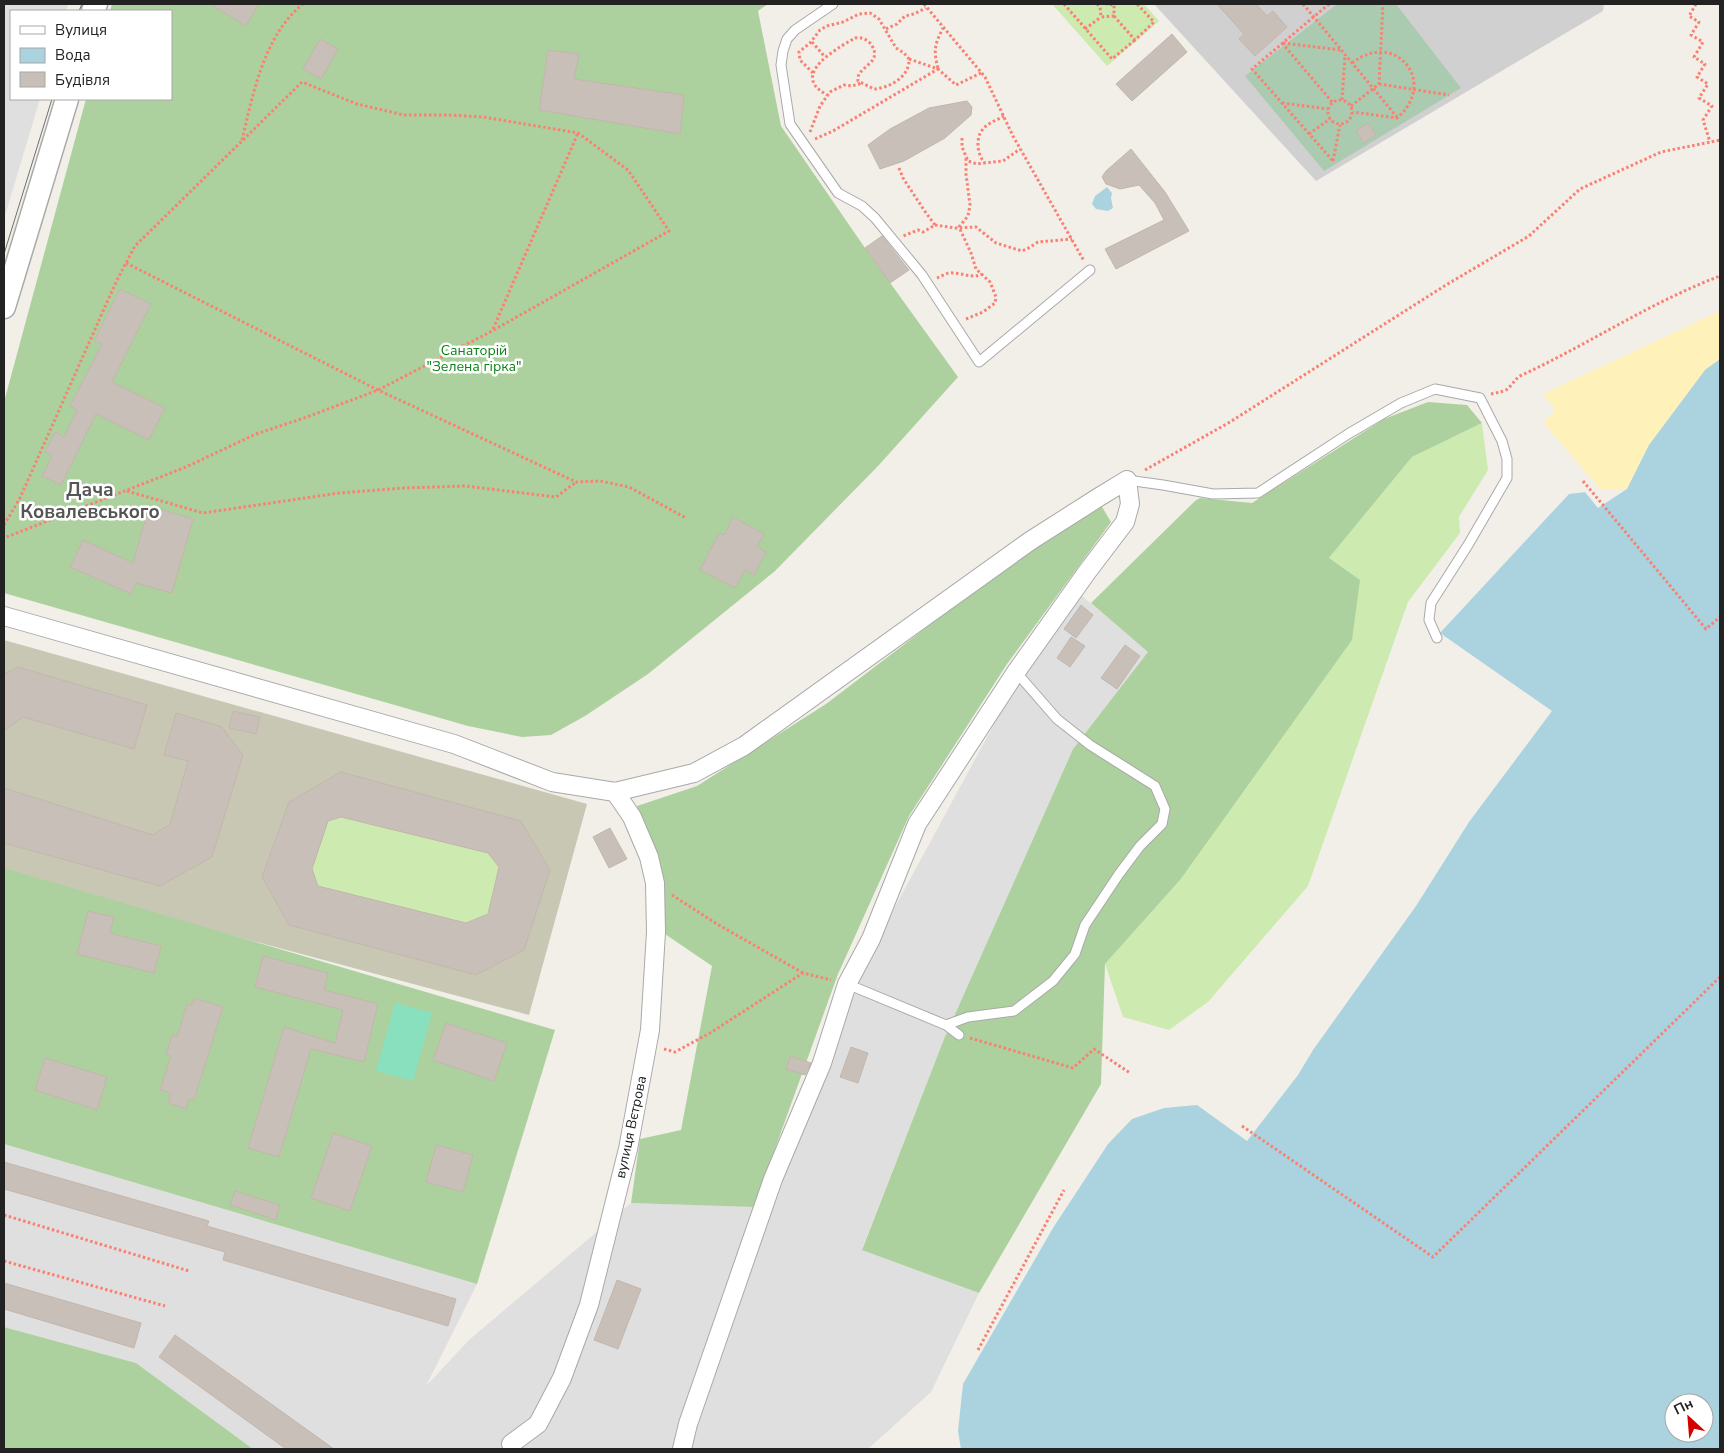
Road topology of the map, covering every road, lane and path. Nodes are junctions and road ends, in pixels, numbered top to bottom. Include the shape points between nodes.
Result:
1 (303, 4) edge
2 (833, 4) edge
3 (1064, 4) edge
4 (1096, 4) edge
5 (1106, 4) edge
6 (1115, 4) edge
7 (1137, 4) edge
8 (1303, 4) edge
9 (1329, 4) edge
10 (1383, 4) edge
11 (1696, 4) edge
12 (925, 6) edge
13 (1114, 16) junction
14 (1313, 16) junction
15 (1101, 17) junction
16 (944, 28) junction
17 (886, 29) junction
18 (1085, 29) junction
19 (1135, 40) junction
20 (812, 42) junction
21 (1282, 43) junction
22 (1341, 50) junction
23 (1381, 52) junction
24 (1345, 55) junction
25 (825, 57) junction
26 (909, 59) junction
27 (1352, 63) junction
28 (938, 68) junction
29 (813, 73) junction
30 (981, 73) junction
31 (862, 83) junction
32 (1379, 84) junction
33 (1373, 89) junction
34 (1414, 90) junction
35 (827, 95) junction
36 (1449, 95) dead end
37 (67, 100) edge
38 (1342, 100) junction
39 (1333, 102) junction
40 (1282, 103) junction
41 (1351, 106) junction
42 (1328, 109) junction
43 (1353, 112) junction
44 (1004, 116) junction
45 (1398, 118) junction
46 (1330, 119) junction
47 (1340, 125) junction
48 (578, 132) junction
49 (1309, 134) junction
50 (962, 138) dead end
51 (1720, 140) edge
52 (242, 141) junction
53 (1710, 142) junction
54 (805, 144) junction
55 (1020, 149) junction
56 (966, 158) junction
57 (984, 163) junction
58 (899, 168) dead end
59 (935, 225) junction
60 (959, 227) junction
61 (1072, 239) junction
62 (893, 240) junction
63 (126, 263) junction
64 (1090, 270) joint
65 (982, 274) junction
66 (1720, 276) edge
67 (928, 283) junction
68 (4, 304) edge
69 (948, 315) junction
70 (492, 331) junction
71 (378, 390) junction
72 (1480, 398) junction
73 (1128, 480) junction
74 (1583, 481) dead end
75 (576, 482) junction
76 (126, 491) junction
77 (686, 518) dead end
78 (4, 524) edge
79 (4, 538) edge
80 (4, 616) edge
81 (1720, 617) edge
82 (1437, 638) dead end
83 (1016, 672) junction
84 (615, 792) junction
85 (655, 883) junction
86 (803, 973) junction
87 (1720, 977) edge
88 (847, 984) junction
89 (946, 1025) junction
90 (650, 1030) junction
91 (959, 1035) joint
92 (1130, 1073) dead end
93 (1242, 1126) dead end
94 (1064, 1190) dead end
95 (4, 1215) edge
96 (4, 1261) edge
97 (189, 1271) dead end
98 (164, 1306) dead end
99 (978, 1350) dead end
100 (511, 1448) edge
101 (682, 1449) edge

1 - 52 path via 285,23 269,49 256,79
2 - 54 lane via 795,30 786,39 783,51 781,65 790,124
3 - 18 path
4 - 15 path via 1100,7
5 - 6 path
6 - 13 path
7 - 19 path via 1154,22
8 - 14 path
9 - 14 path
10 - 23 path
11 - 53 path via 1689,16 1699,22 1691,35 1703,42 1694,57 1705,64 1697,77 1708,84 1699,98 1712,106 1703,120
12 - 16 path
12 - 17 path
13 - 15 path
13 - 19 path
14 - 21 path
14 - 22 path
15 - 18 path
16 - 28 path via 934,52
16 - 30 path
17 - 20 path via 874,15 865,13 827,26
17 - 26 path via 896,48
18 - 19 path via 1112,59
20 - 25 path
20 - 29 path via 801,49 798,56
21 - 22 path
21 - 39 path
21 - 40 path via 1252,69
22 - 24 path
23 - 27 path via 1362,55
23 - 32 path
23 - 34 path via 1397,56 1406,64 1413,75
24 - 27 path
24 - 38 path
25 - 29 path
25 - 31 path via 855,38 866,40 872,47 874,58 857,77
26 - 28 path
26 - 31 path via 907,71 893,83 874,89
27 - 33 path
28 - 30 path via 956,85
28 - 54 path via 833,131
29 - 35 path via 813,83
30 - 44 path
31 - 35 path via 838,86
32 - 33 path
32 - 34 path
33 - 41 path
33 - 45 path
34 - 36 path
34 - 45 path via 1407,110
35 - 54 path
37 - 68 street
38 - 39 path
38 - 41 path
39 - 42 path
40 - 42 path
40 - 49 path
41 - 43 path
42 - 46 path
43 - 45 path
43 - 47 path via 1350,120
44 - 55 path
44 - 57 path via 980,134 978,148
46 - 47 path
46 - 49 path
47 - 49 path via 1333,161
48 - 52 path via 483,117 404,116 357,104 302,82
48 - 70 path
48 - 70 path via 628,170 669,231
50 - 56 path
51 - 53 path
52 - 63 path via 135,246
53 - 73 path via 1661,152 1580,189 1528,236 1230,422
54 - 62 lane via 838,193 862,206
55 - 57 path via 1003,161
55 - 61 path
56 - 57 path via 974,164
56 - 60 path via 970,205 968,216
58 - 59 path
59 - 60 path
59 - 62 path via 923,232 918,230
60 - 61 path via 976,227 996,243 1022,251 1038,242
60 - 65 path via 976,268
61 - 64 path
62 - 67 lane
63 - 71 path
63 - 78 path via 20,498
64 - 69 lane via 979,362
65 - 67 path via 972,276 952,272
65 - 69 path via 994,290 995,303 967,319
66 - 72 path via 1517,377 1507,389
67 - 69 lane
70 - 71 path
71 - 75 path
71 - 76 path via 256,434
72 - 73 lane via 1435,390 1401,403 1258,493 1213,494
72 - 82 lane via 1502,441 1507,459 1507,478 1431,603 1429,620
73 - 83 street via 1130,504 1125,522
73 - 84 street via 1030,541 744,746 694,774
74 - 81 path via 1706,628
75 - 76 path via 556,497 465,486 404,488 338,493 203,513
75 - 77 path via 600,481 629,487
76 - 79 path
80 - 84 street via 454,744 552,782
83 - 88 street via 917,824 871,938
83 - 89 lane via 1057,719 1090,745 1155,786 1165,809 1162,824 1140,846 1120,874 1085,925 1075,954 1053,982 1014,1011 968,1017
84 - 85 street, вулиця Вєтрова via 632,817 649,857
85 - 86 path via 717,924
85 - 90 street, вулиця Вєтрова via 656,932
86 - 88 path
86 - 90 path via 675,1052 658,1048
87 - 93 path via 1433,1257
88 - 89 lane
88 - 101 street via 822,1063 773,1179
89 - 91 lane
90 - 100 street, вулиця Вєтрова via 628,1149 589,1305 562,1378 538,1424
91 - 92 path via 1073,1068 1094,1049
94 - 99 path
95 - 97 path
96 - 98 path

